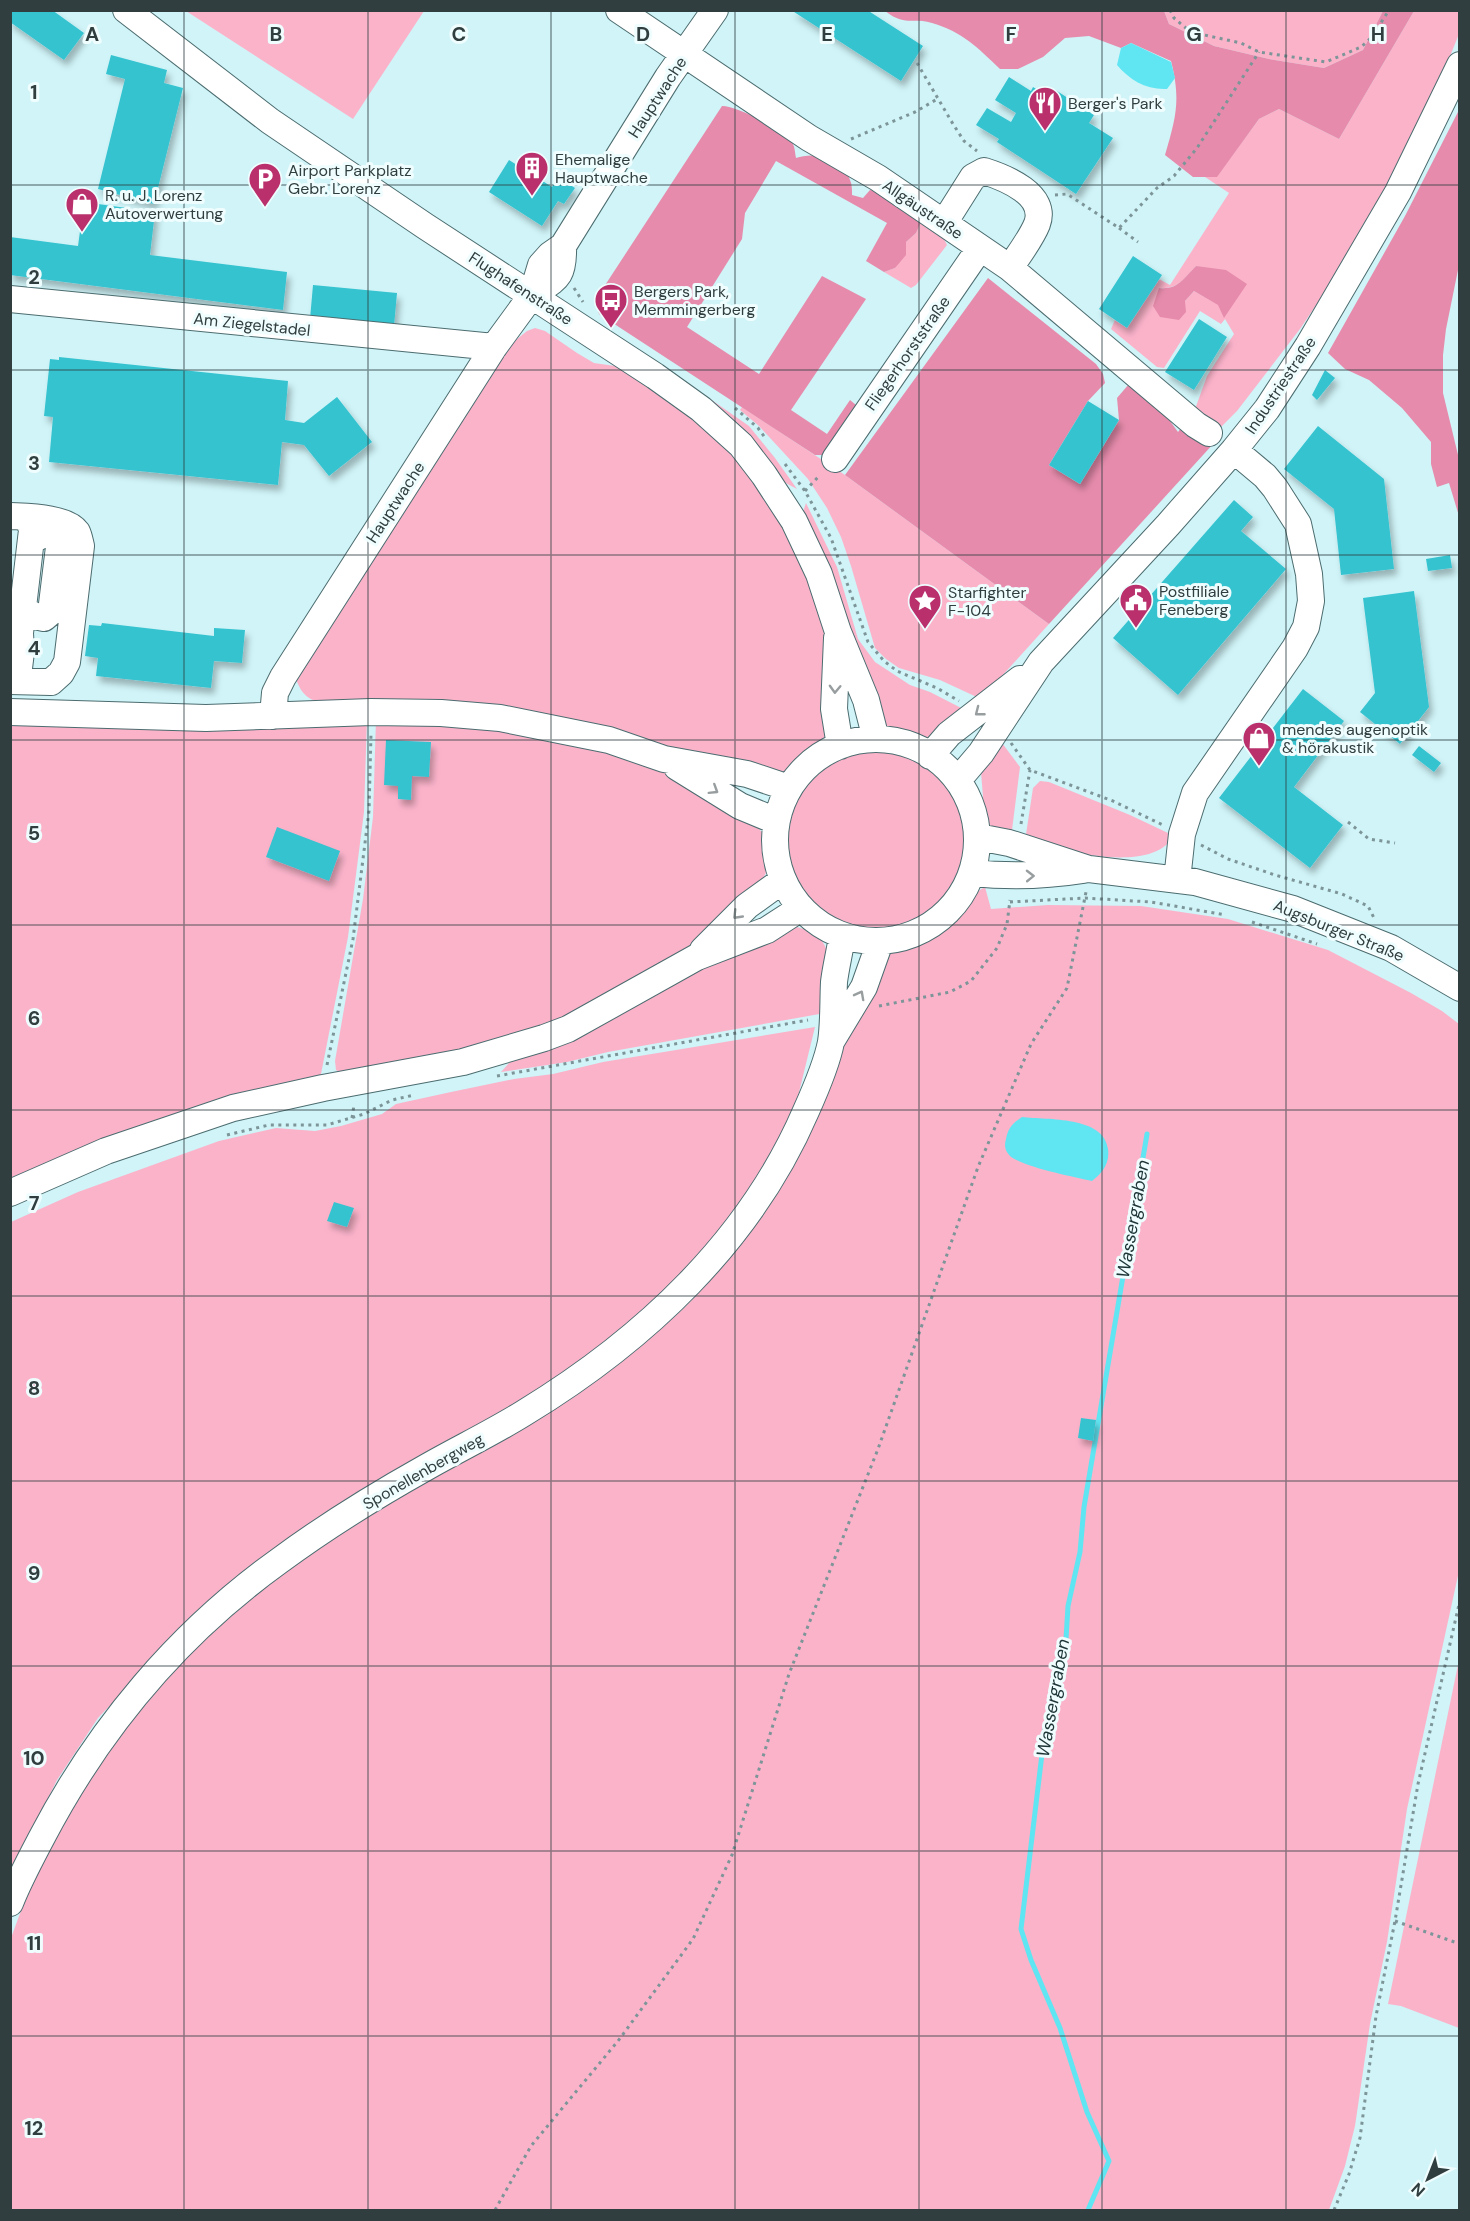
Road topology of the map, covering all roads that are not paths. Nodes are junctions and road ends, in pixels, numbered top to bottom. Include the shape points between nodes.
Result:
1 (126, 10) edge
2 (619, 10) edge
3 (715, 10) edge
4 (685, 54) junction
5 (1460, 65) edge
6 (944, 223) junction
7 (980, 248) junction
8 (1010, 268) junction
9 (532, 295) junction
10 (10, 299) edge
11 (494, 347) junction
12 (1209, 433) dead end
13 (1234, 450) junction
14 (835, 459) dead end
15 (17, 516) edge
16 (18, 623) edge
17 (838, 632) junction
18 (1041, 662) junction
19 (10, 678) edge
20 (10, 712) edge
21 (273, 716) junction
22 (876, 739) junction
23 (840, 746) junction
24 (930, 756) junction
25 (664, 759) junction
26 (958, 780) junction
27 (789, 788) junction
28 (776, 821) junction
29 (978, 837) junction
30 (1089, 869) junction
31 (972, 873) junction
32 (783, 880) junction
33 (1177, 880) junction
34 (801, 908) junction
35 (842, 936) junction
36 (880, 942) junction
37 (697, 957) junction
38 (1456, 980) edge
39 (831, 1043) junction
40 (10, 1192) edge
41 (10, 1903) edge

1 - 9 street, Flughafenstraße via 270,121
2 - 4 street, Allgäustraße
3 - 4 street, Hauptwache
4 - 6 street, Allgäustraße
4 - 9 street, Hauptwache via 563,246 541,265
5 - 13 street, Industriestraße via 1398,192 1308,346 1267,409
6 - 7 street, Allgäustraße
6 - 8 street via 973,177 984,171 1022,189 1035,200 1039,212 1037,224
7 - 8 street, Allgäustraße
7 - 14 street, Fliegerhorststraße
8 - 12 street, Allgäustraße
9 - 11 street, Hauptwache
9 - 17 street, Flughafenstraße via 701,409 741,445 794,521 819,574
10 - 11 street, Am Ziegelstadel
11 - 21 street, Hauptwache via 283,677 274,693
13 - 18 street, Industriestraße
13 - 33 street via 1275,488 1298,524 1311,601 1306,627 1295,648 1195,793 1182,834
15 - 16 street via 30,523 31,542
15 - 19 street via 69,525 78,534 81,546 67,662 51,682
16 - 19 street via 19,668
17 - 22 street, Flughafenstraße via 866,700
17 -> 23 street, Flughafenstraße via 834,709
18 -> 24 street, Industriestraße via 949,734
18 - 26 street, Industriestraße via 981,753
20 - 21 street
21 - 25 street via 441,713 511,720 609,740
22 - 23 street
22 - 24 street via 911,746
23 - 27 street via 805,768
24 - 26 street
25 - 27 street via 747,774
25 -> 28 street via 740,806
26 - 29 street
27 - 28 street
28 - 32 street via 776,858
29 - 30 street, Augsburger Straße
29 - 31 street
31 -> 30 street, Augsburger Straße via 1050,875
30 - 33 street, Augsburger Straße
31 - 36 street via 956,903 926,929
32 - 34 street
32 -> 37 street via 747,906
33 - 38 street, Augsburger Straße via 1293,909 1391,948
34 - 35 street via 820,925
34 - 37 street via 767,930
35 - 36 street
35 - 39 street, Sponellenbergweg via 834,980
39 -> 36 street, Sponellenbergweg via 864,987
37 - 40 street via 568,1029 544,1038 463,1062 233,1108 97,1155
39 - 41 street, Sponellenbergweg via 807,1109 775,1172 739,1227 703,1270 668,1306 584,1373 324,1530 246,1586 203,1623 158,1667 91,1754 62,1798

